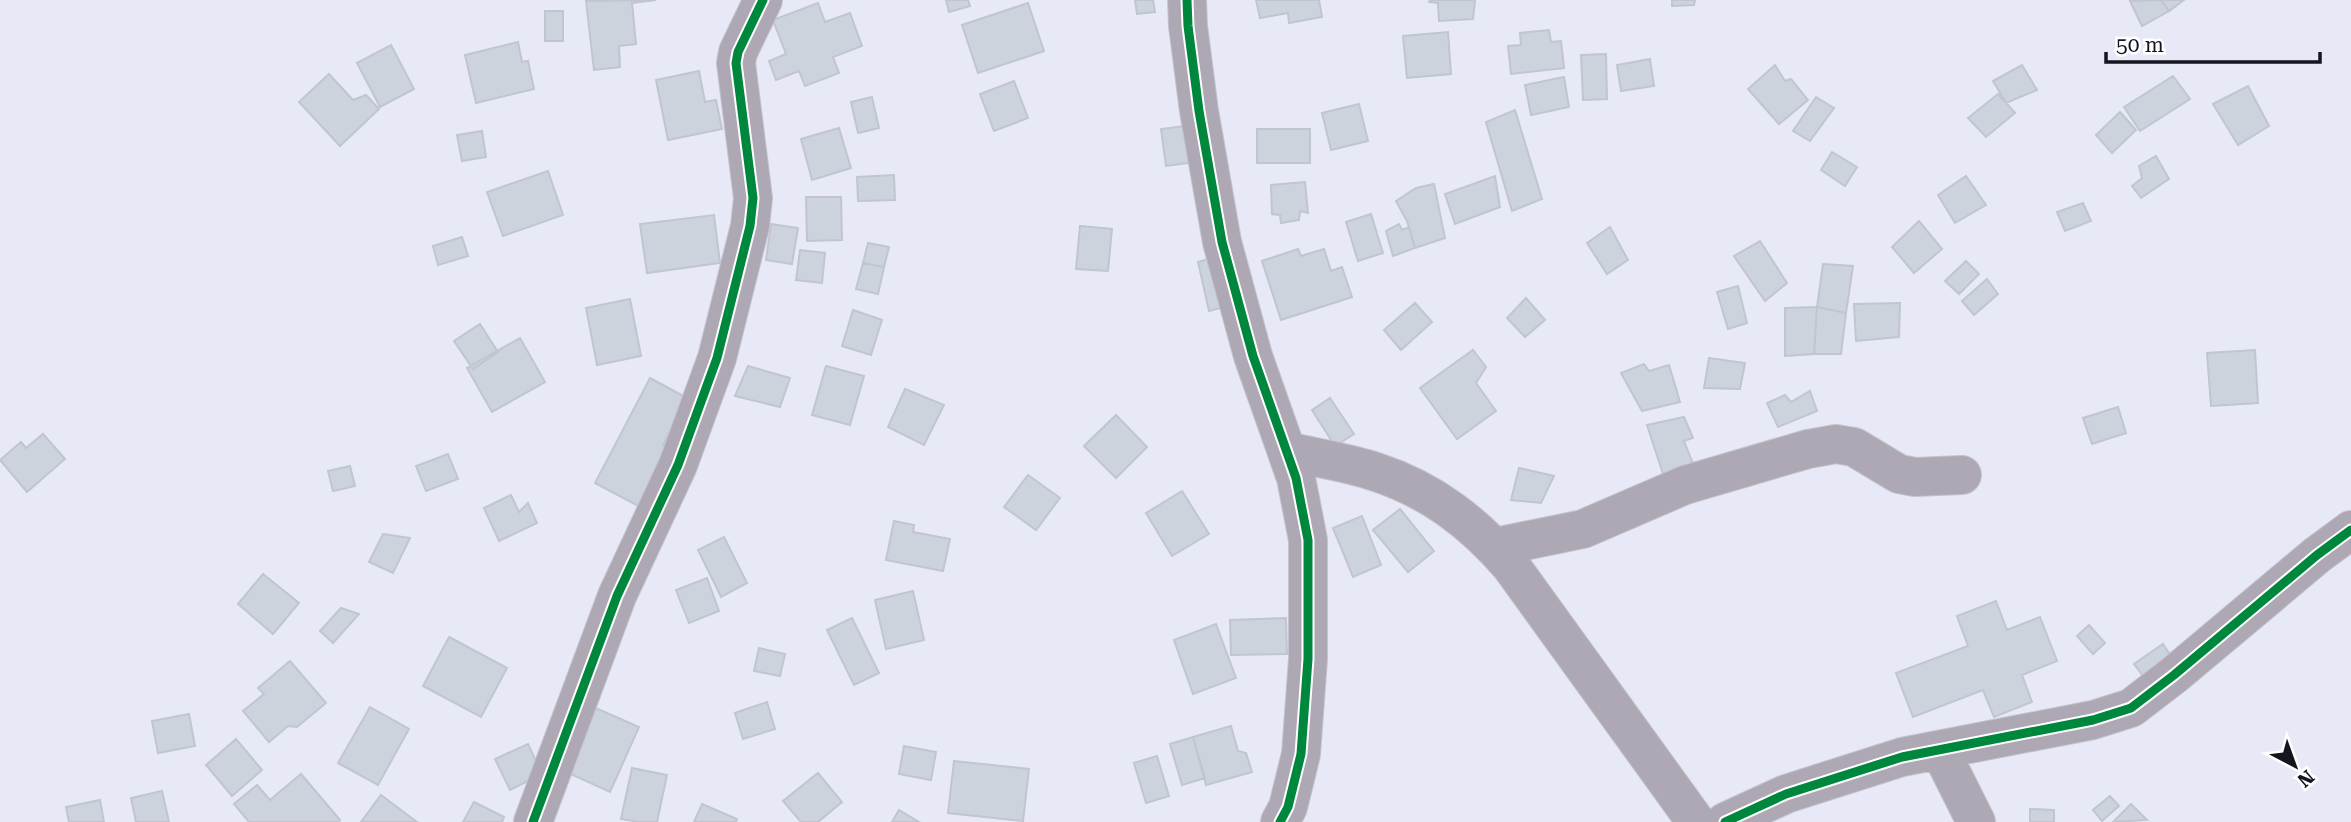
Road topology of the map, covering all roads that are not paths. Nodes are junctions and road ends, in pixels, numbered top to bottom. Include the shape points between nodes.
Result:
1 (763, 0) edge
2 (1187, 0) edge
3 (1287, 451) junction
4 (1962, 475) dead end
5 (2351, 530) edge
6 (1495, 547) junction
7 (1940, 750) junction
8 (533, 822) edge
9 (1280, 822) edge
10 (1696, 822) edge
11 (1725, 822) edge
12 (1976, 822) edge

1 - 8 street via 736,63 753,198 717,358 678,465 617,596
2 - 3 street via 1199,111 1222,242 1253,356
3 - 6 street via 1376,472 1432,496
3 - 9 street via 1308,540 1308,659 1301,754
4 - 6 street via 1899,474 1854,447 1836,444 1685,485 1583,529
5 - 7 street via 2131,708 2093,720
6 - 10 street
7 - 11 street via 1902,757 1786,794
7 - 12 street

